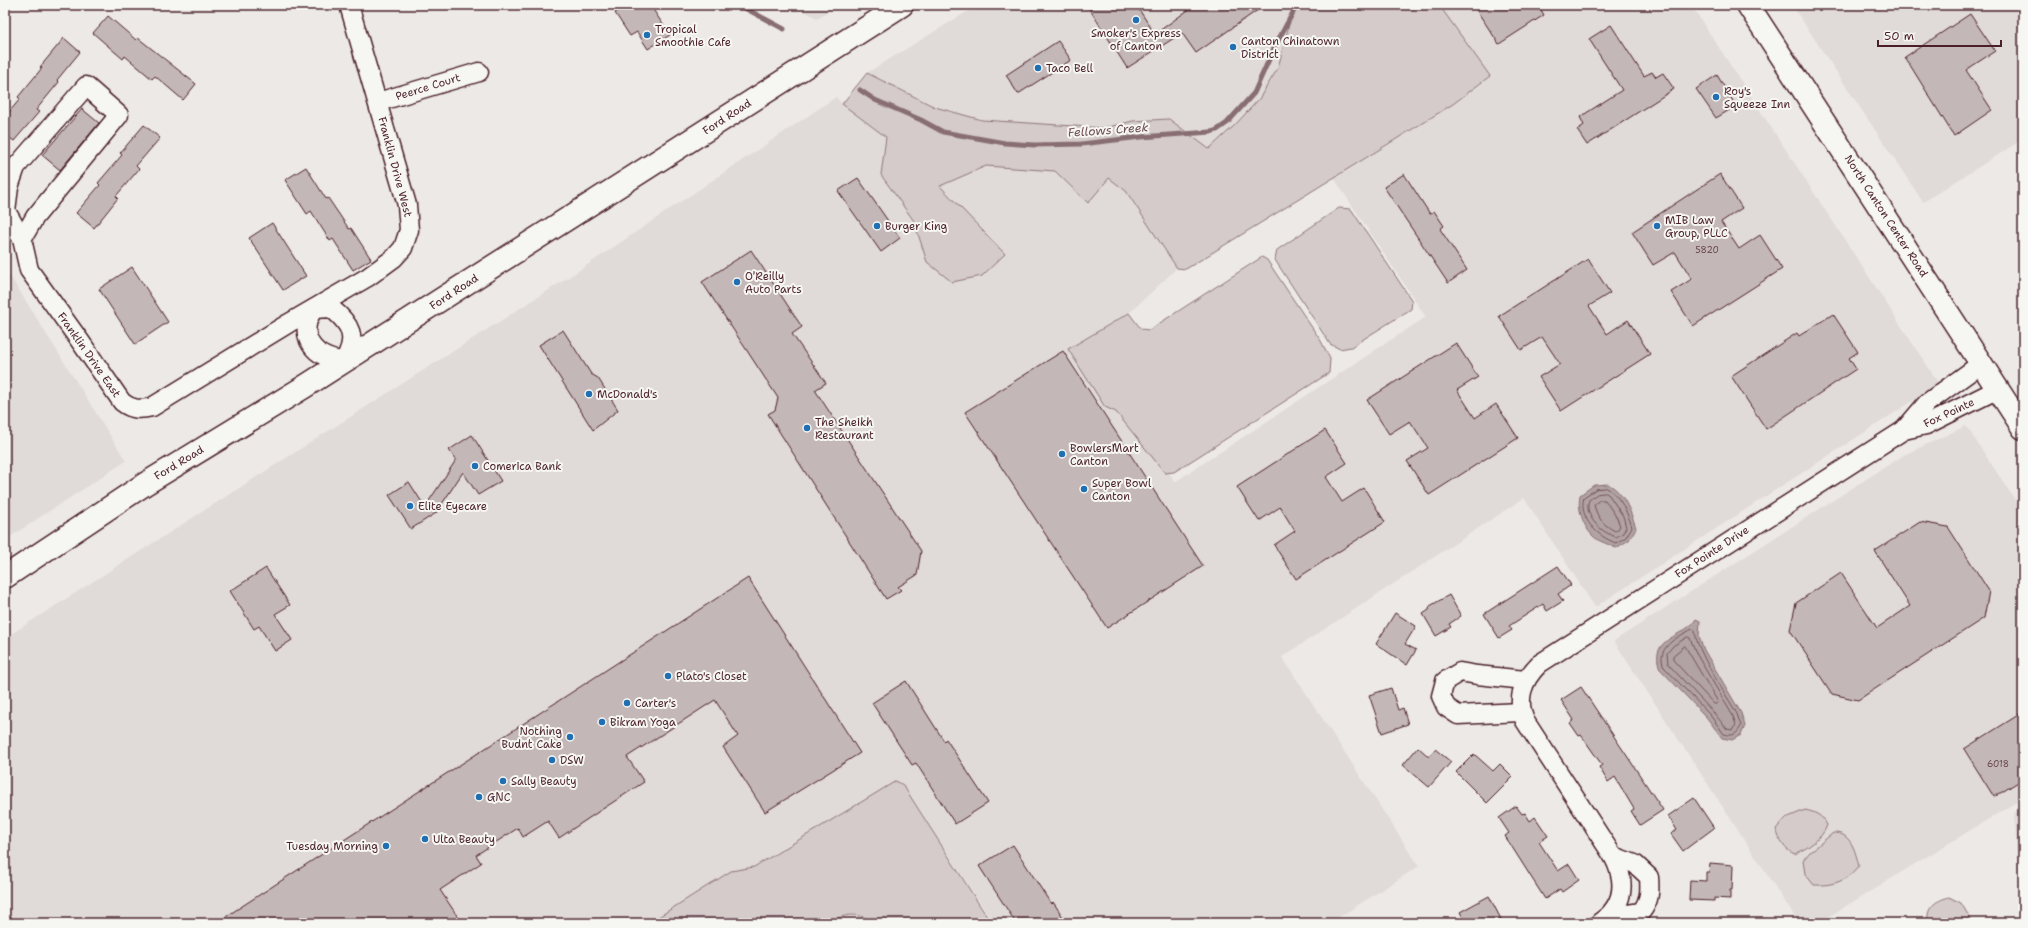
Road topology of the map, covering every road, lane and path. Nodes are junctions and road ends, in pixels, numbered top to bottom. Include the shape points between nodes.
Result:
1 (349, 5) edge
2 (902, 5) edge
3 (1748, 5) edge
4 (479, 72) dead end
5 (378, 102) junction
6 (22, 239) junction
7 (314, 308) junction
8 (344, 361) junction
9 (1982, 363) junction
10 (1998, 389) junction
11 (2023, 428) edge
12 (1904, 430) junction
13 (5, 577) edge
14 (1525, 680) junction
15 (1522, 712) junction
16 (1613, 856) junction
17 (1613, 911) junction
18 (1599, 923) edge

1 - 5 street, Franklin Drive West
2 - 8 main road, Ford Road
3 - 9 main road, North Canton Center Road
4 - 5 street, Peerce Court
5 - 7 street, Franklin Drive West via 407,206 409,220 406,241 394,258 368,277
6 - 6 street, Franklin Drive East via 35,217 119,115 86,86 16,167 9,187 6,211
6 - 7 street, Franklin Drive East via 29,270 122,402 129,408 152,407
7 - 8 street via 307,318 306,331 310,343 324,357
7 - 8 street via 330,308 345,319 352,340 350,351
8 - 13 main road, Ford Road via 145,484
9 - 10 main road, North Canton Center Road
9 - 12 street, Fox Pointe via 1927,403
10 - 11 main road, North Canton Center Road
10 - 12 street, Fox Pointe via 1926,425
12 - 14 street, Fox Pointe Drive via 1545,660
14 - 15 street via 1521,693
14 - 15 street via 1460,672 1445,681 1441,696 1446,707 1458,715
15 - 16 street via 1525,721
16 - 17 street via 1621,875 1622,887
16 - 17 street via 1635,864 1649,877 1650,890 1647,904 1641,912 1628,914
17 - 18 street

